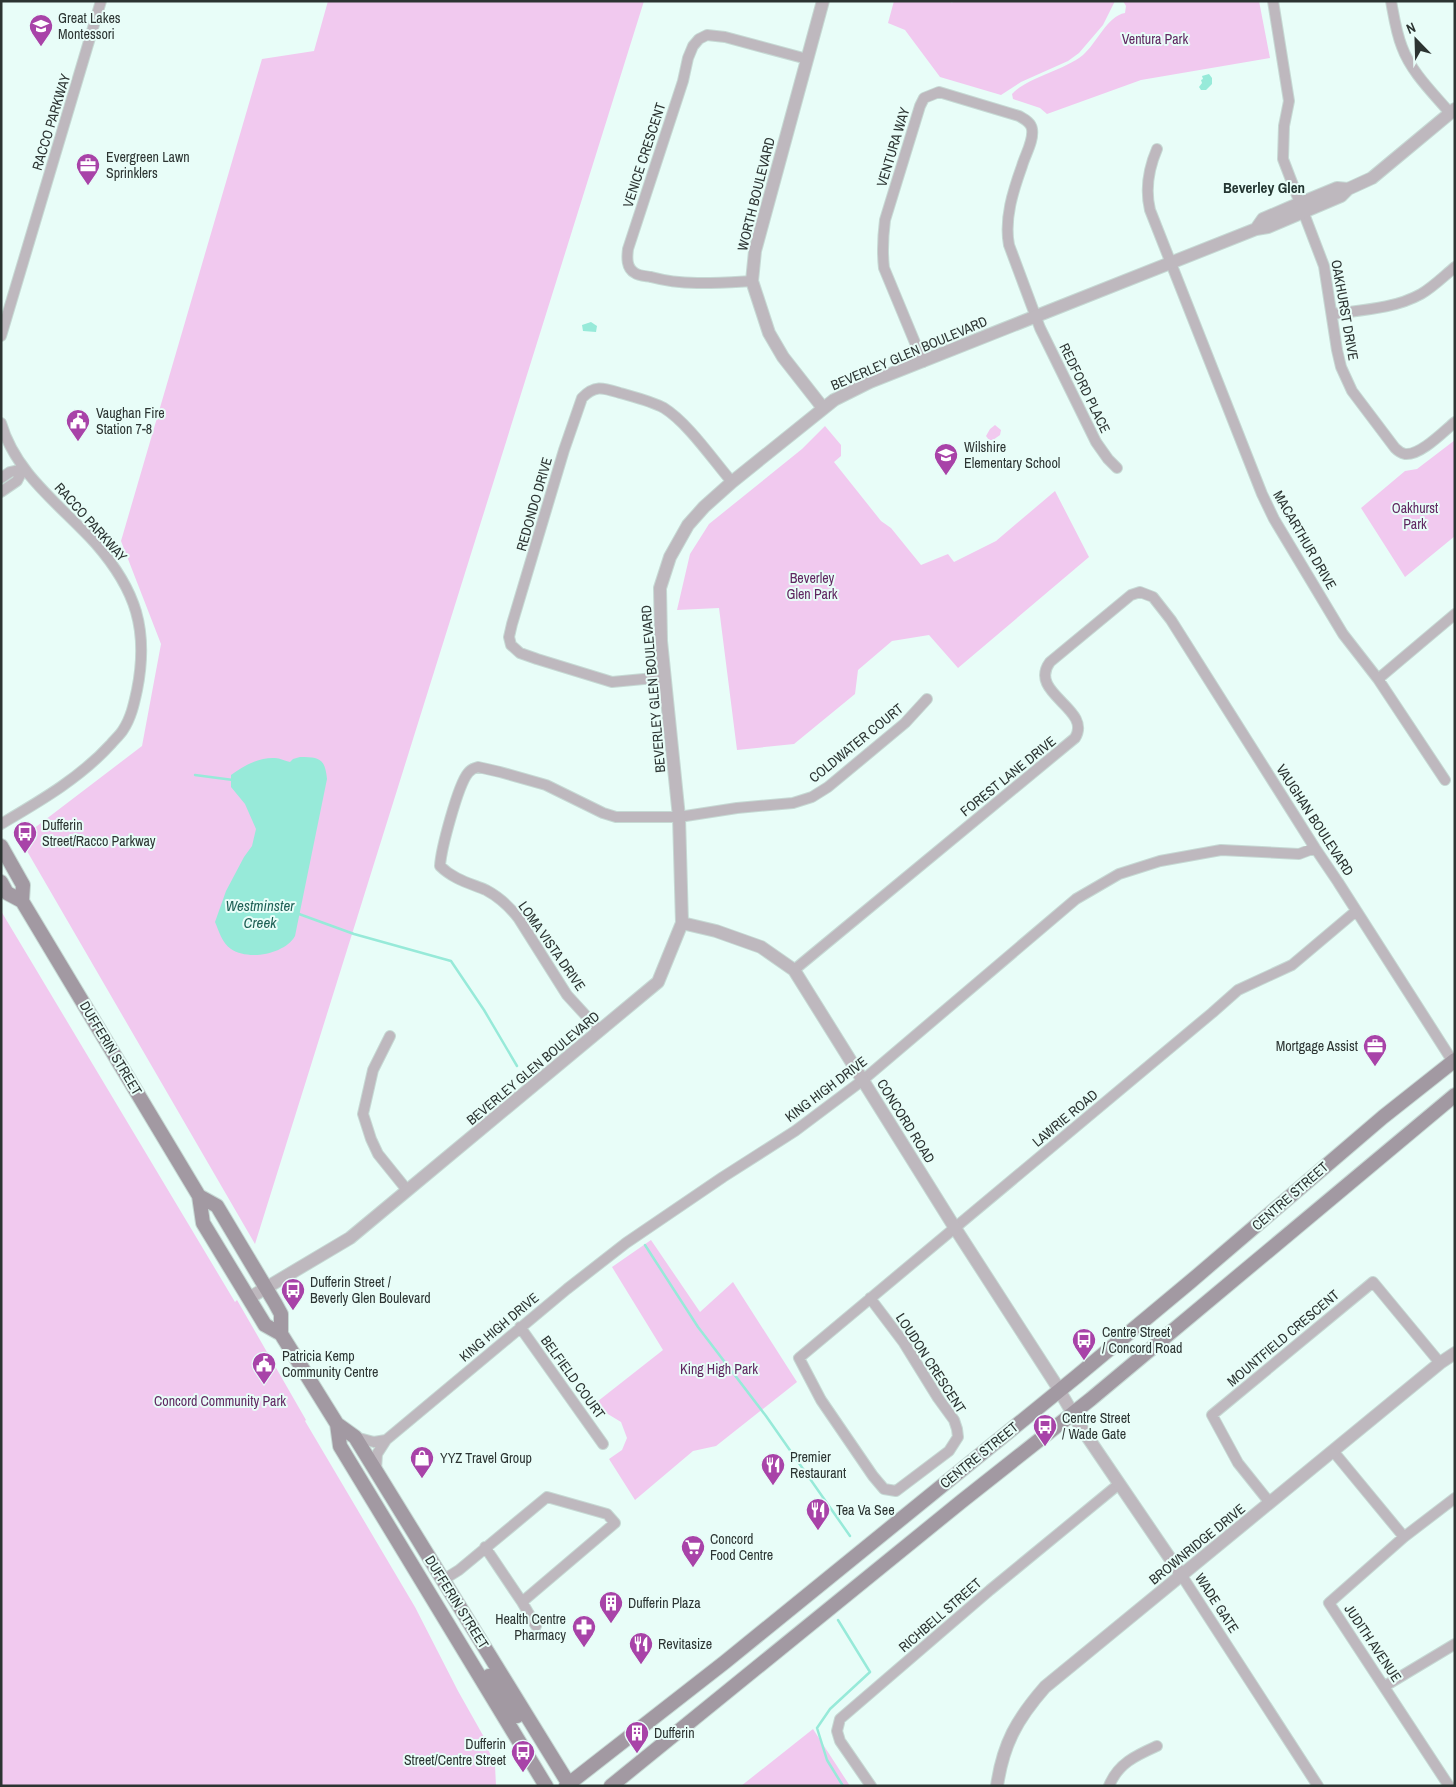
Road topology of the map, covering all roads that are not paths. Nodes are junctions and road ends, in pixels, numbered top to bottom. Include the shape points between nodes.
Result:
1 (101, 1) edge
2 (823, 1) edge
3 (1273, 1) edge
4 (1391, 1) edge
5 (807, 59) junction
6 (1452, 111) edge
7 (1157, 149) dead end
8 (1302, 208) junction
9 (1171, 262) junction
10 (1455, 267) edge
11 (752, 281) junction
12 (1332, 314) junction
13 (1035, 316) junction
14 (1, 336) edge
15 (923, 362) junction
16 (823, 408) junction
17 (1455, 422) edge
18 (1, 423) edge
19 (1117, 468) dead end
20 (23, 469) junction
21 (1, 478) edge
22 (732, 482) junction
23 (1, 492) edge
24 (1148, 594) joint
25 (1455, 614) edge
26 (665, 677) junction
27 (1378, 679) junction
28 (927, 699) dead end
29 (1445, 780) dead end
30 (679, 817) junction
31 (1, 824) edge
32 (1, 846) edge
33 (1315, 848) junction
34 (1, 882) edge
35 (22, 901) junction
36 (1356, 911) junction
37 (682, 923) junction
38 (794, 970) junction
39 (600, 1032) junction
40 (390, 1036) dead end
41 (1454, 1062) edge
42 (863, 1080) junction
43 (1455, 1095) edge
44 (407, 1190) junction
45 (199, 1196) junction
46 (955, 1228) junction
47 (265, 1288) junction
48 (249, 1298) junction
49 (870, 1298) junction
50 (520, 1327) junction
51 (282, 1334) junction
52 (1455, 1353) edge
53 (799, 1358) joint
54 (1440, 1363) junction
55 (1059, 1390) junction
56 (1073, 1413) junction
57 (337, 1424) junction
58 (355, 1437) junction
59 (386, 1440) junction
60 (603, 1444) dead end
61 (1334, 1451) junction
62 (376, 1470) junction
63 (1119, 1484) junction
64 (1455, 1498) edge
65 (1270, 1503) junction
66 (1404, 1537) junction
67 (485, 1547) junction
68 (1182, 1576) junction
69 (443, 1580) junction
70 (522, 1602) junction
71 (435, 1603) junction
72 (536, 1626) dead end
73 (1455, 1644) edge
74 (1385, 1686) junction
75 (1158, 1746) dead end
76 (567, 1785) edge
77 (1316, 1785) edge
78 (546, 1786) edge
79 (611, 1786) edge
80 (871, 1786) edge
81 (997, 1786) edge
82 (1110, 1786) edge
83 (1449, 1786) edge

1 - 14 street, RACCO PARKWAY
2 - 5 street, WORTH BOULEVARD
3 - 8 street, OAKHURST DRIVE via 1289,101 1283,159
4 - 6 street via 1396,29 1408,61
5 - 11 street, WORTH BOULEVARD via 755,251
5 - 11 street, VENICE CRESCENT via 726,37 707,35 693,46 628,249 627,260 635,273 661,280 684,284
6 - 8 street, BEVERLEY GLEN BOULEVARD via 1372,178 1348,189 1341,196
7 - 9 street, MACARTHUR DRIVE via 1148,176 1147,198
8 - 9 street, BEVERLEY GLEN BOULEVARD via 1268,227
8 - 12 street, OAKHURST DRIVE via 1324,266
9 - 13 street, BEVERLEY GLEN BOULEVARD
9 - 27 street, MACARTHUR DRIVE via 1274,520 1344,634
10 - 12 street via 1426,291 1407,300
11 - 16 street, WORTH BOULEVARD via 769,333 783,357
12 - 17 street, OAKHURST DRIVE via 1337,350 1348,383 1395,448 1403,454 1421,449
13 - 15 street, BEVERLEY GLEN BOULEVARD
13 - 15 street, VENTURA WAY via 1006,232 1032,128 1028,121 1018,116 938,92 932,94 924,98 920,106 882,238 884,268
13 - 19 street, REDFORD PLACE via 1096,442
15 - 16 street, BEVERLEY GLEN BOULEVARD via 848,392
16 - 22 street, BEVERLEY GLEN BOULEVARD
18 - 20 street, RACCO PARKWAY
20 - 21 street
20 - 23 street via 17,481
20 - 31 street, RACCO PARKWAY via 116,568 132,597 141,632 142,666 132,709 123,730 101,755 56,791
22 - 26 street, BEVERLEY GLEN BOULEVARD via 688,525 670,558 660,588
22 - 26 street, REDONDO DRIVE via 691,433 664,408 602,387 582,398 512,624 511,645 520,653 536,659 612,682
24 - 33 street, VAUGHAN BOULEVARD via 1154,597 1171,620
24 - 38 street, FOREST LANE DRIVE via 1131,595 1046,668 1044,676 1050,689 1077,721 1079,730 1075,738
25 - 27 street
26 - 30 street, BEVERLEY GLEN BOULEVARD
27 - 29 street, MACARTHUR DRIVE
28 - 30 street, COLDWATER COURT via 906,723 812,797 793,803
30 - 37 street, BEVERLEY GLEN BOULEVARD
30 - 39 street, LOMA VISTA DRIVE via 616,817 546,785 478,768 468,773 461,786 440,856 440,866 454,878 488,891 510,908 567,995
32 - 35 main road, DUFFERIN STREET via 23,885
33 - 36 street, VAUGHAN BOULEVARD
33 - 42 street, KING HIGH DRIVE via 1299,854 1221,850 1160,861 1119,874 1076,899
34 - 35 main road, DUFFERIN STREET via 7,893
35 - 45 main road, DUFFERIN STREET
36 - 41 street, VAUGHAN BOULEVARD
36 - 46 street, LAWRIE ROAD via 1292,965 1233,994
37 - 38 street, CONCORD ROAD via 761,947
37 - 39 street, BEVERLEY GLEN BOULEVARD via 658,982
38 - 42 street, CONCORD ROAD
39 - 44 street, BEVERLEY GLEN BOULEVARD
40 - 44 street via 373,1070 364,1114 378,1154
41 - 55 main road, CENTRE STREET via 1383,1116
42 - 46 street, CONCORD ROAD
42 - 50 street, KING HIGH DRIVE via 795,1131 626,1243
43 - 56 main road, CENTRE STREET
44 - 47 street, BEVERLEY GLEN BOULEVARD via 350,1238
45 - 47 main road, DUFFERIN STREET via 217,1206
45 - 48 main road, DUFFERIN STREET via 203,1223
46 - 49 street, LAWRIE ROAD
46 - 55 street, CONCORD ROAD
47 - 48 street, BEVERLEY GLEN BOULEVARD
47 - 51 main road, DUFFERIN STREET via 281,1314
48 - 51 main road, DUFFERIN STREET via 265,1325
49 - 53 street, LAWRIE ROAD
49 - 53 street, LOUDON CRESCENT via 954,1420 958,1437 949,1451 900,1489 884,1489 821,1400
50 - 59 street, KING HIGH DRIVE
50 - 60 street, BELFIELD COURT
51 - 57 main road, DUFFERIN STREET
52 - 54 street, BROWNRIDGE DRIVE
54 - 61 street, BROWNRIDGE DRIVE
54 - 65 street, MOUNTFIELD CRESCENT via 1373,1282 1212,1415 1238,1462
55 - 56 street, CONCORD ROAD
55 - 76 main road, CENTRE STREET via 725,1662
56 - 63 street, WADE GATE
56 - 79 main road, CENTRE STREET
57 - 58 main road, DUFFERIN STREET
57 - 71 main road, DUFFERIN STREET via 340,1446
58 - 59 street via 374,1442
58 - 62 main road, DUFFERIN STREET
59 - 62 street, KING HIGH DRIVE via 377,1454
61 - 65 street, BROWNRIDGE DRIVE
61 - 66 street
62 - 69 main road, DUFFERIN STREET
63 - 68 street, WADE GATE
63 - 80 street, RICHBELL STREET via 840,1719 837,1731 840,1741
64 - 66 street, JUDITH AVENUE
65 - 68 street, BROWNRIDGE DRIVE
66 - 74 street, JUDITH AVENUE via 1330,1603
67 - 69 street
67 - 70 street
67 - 70 street via 547,1497 607,1514 615,1523
68 - 77 street, WADE GATE
68 - 81 street, BROWNRIDGE DRIVE via 1039,1694 1014,1727
69 - 76 main road, DUFFERIN STREET
70 - 72 street
71 - 76 main road via 467,1642
71 - 78 main road, DUFFERIN STREET
73 - 74 street
74 - 83 street, JUDITH AVENUE
75 - 82 street via 1125,1762 1113,1775

